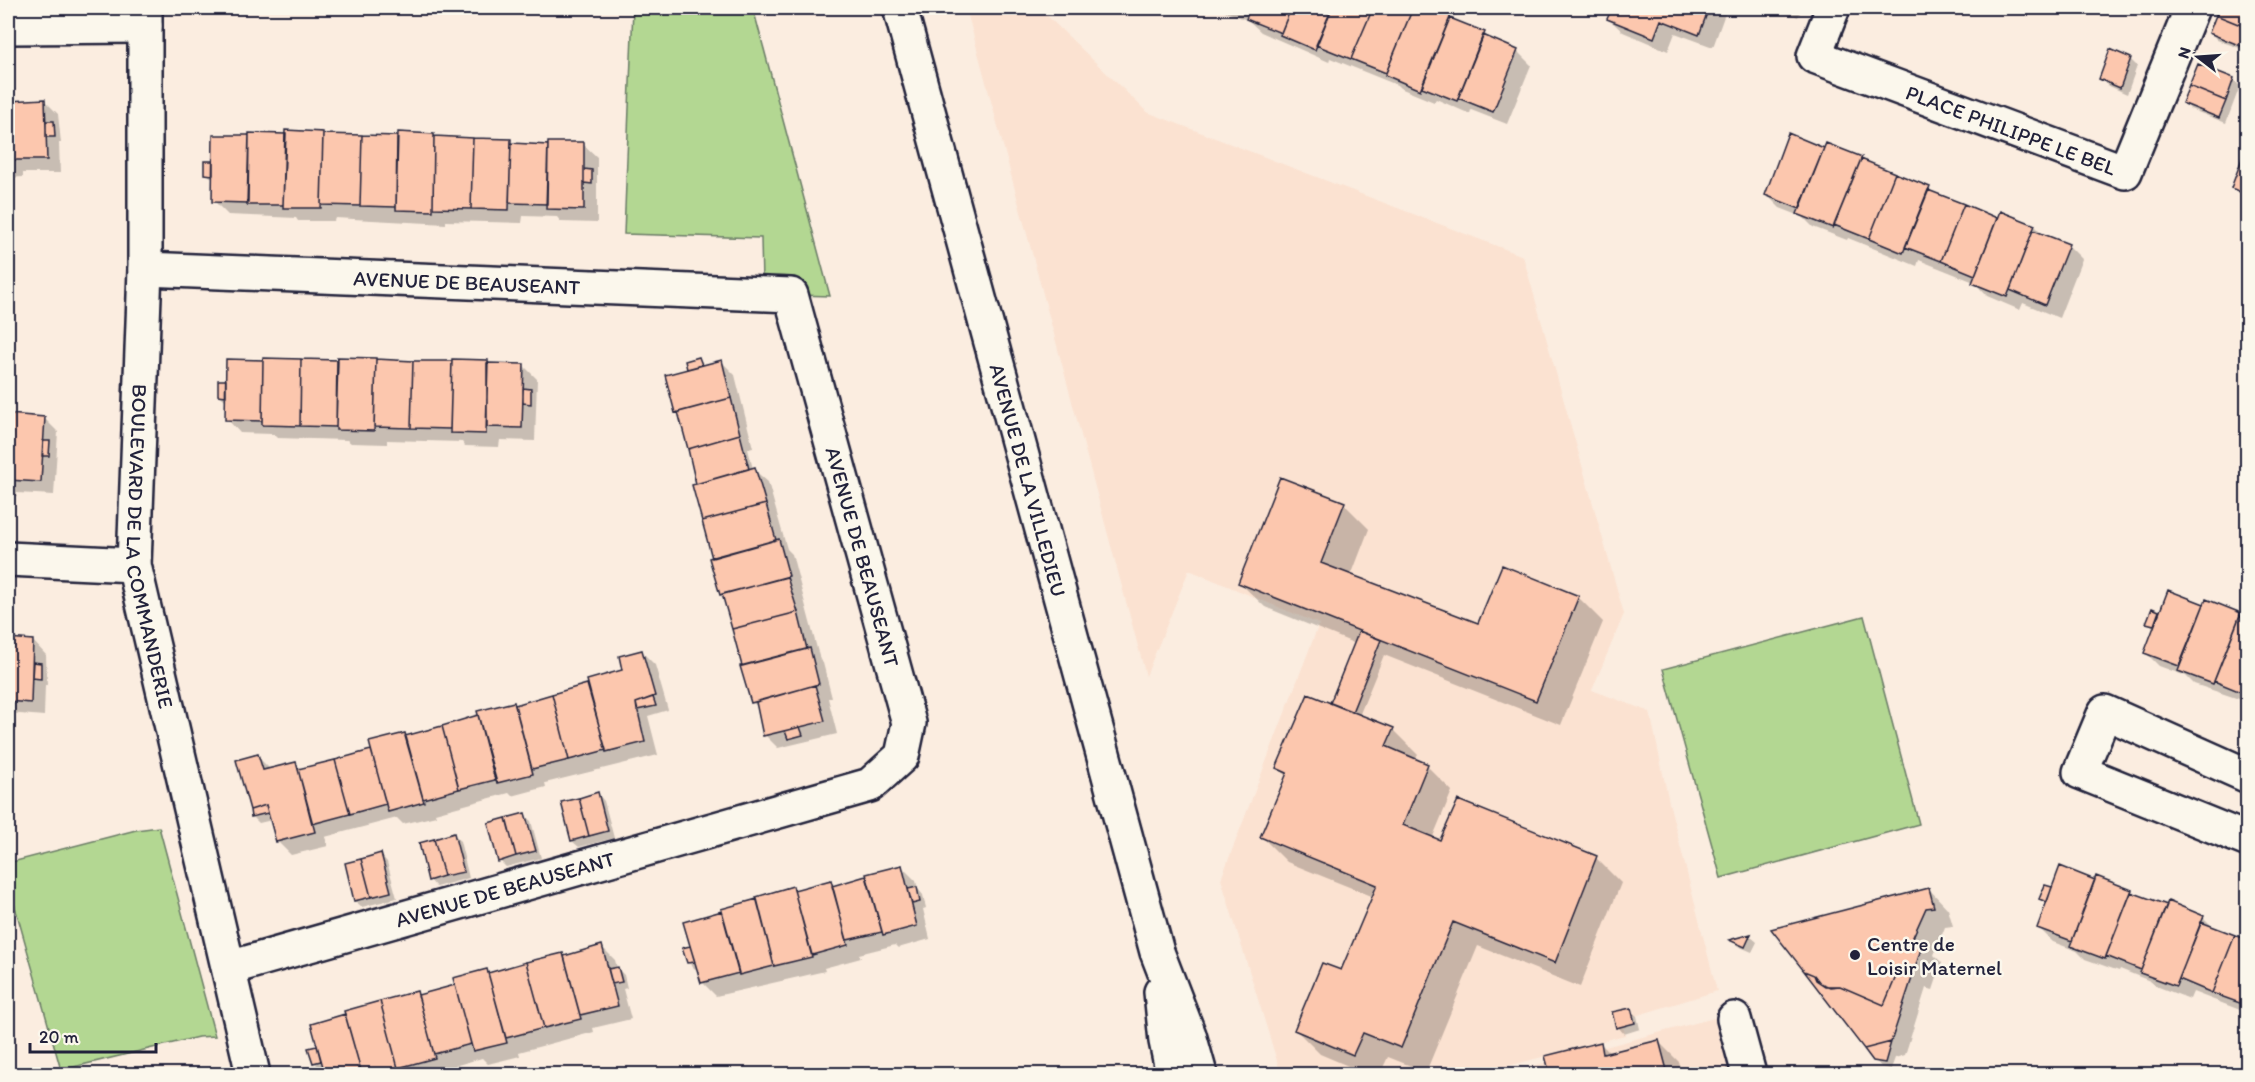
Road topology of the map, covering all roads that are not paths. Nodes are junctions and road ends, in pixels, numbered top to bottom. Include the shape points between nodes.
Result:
1 (900, 8) edge
2 (1833, 8) edge
3 (2192, 8) edge
4 (145, 16) edge
5 (8, 27) edge
6 (145, 269) junction
7 (8, 560) edge
8 (134, 565) junction
9 (2247, 776) edge
10 (2247, 840) edge
11 (1156, 952) junction
12 (229, 968) junction
13 (1734, 1019) dead end
14 (253, 1074) edge
15 (1173, 1074) edge
16 (1200, 1074) edge
17 (1749, 1074) edge

1 - 11 street, AVENUE DE LA VILLEDIEU
2 - 3 street, PLACE PHILIPPE LE BEL via 1814,57 2125,172
4 - 5 street
4 - 6 street, BOULEVARD DE LA COMMANDERIE
6 - 8 street, BOULEVARD DE LA COMMANDERIE
6 - 12 street, AVENUE DE BEAUSEANT via 791,295 909,723 902,756 870,785
7 - 8 street
8 - 12 street, BOULEVARD DE LA COMMANDERIE
9 - 10 street via 2105,712 2080,772
11 - 15 street, AVENUE DE LA VILLEDIEU
11 - 16 street, AVENUE DE LA VILLEDIEU
12 - 14 street, BOULEVARD DE LA COMMANDERIE
13 - 17 street

